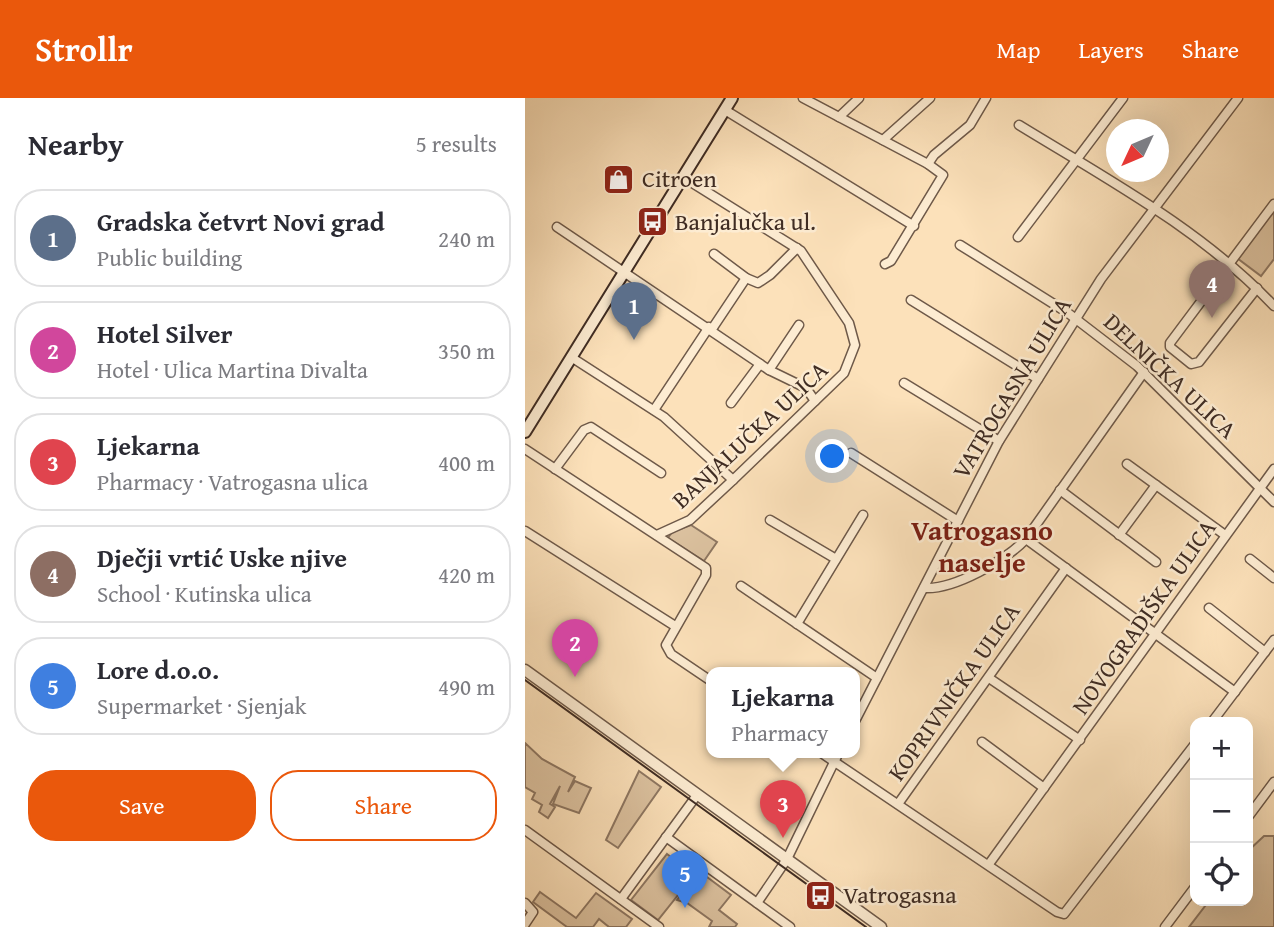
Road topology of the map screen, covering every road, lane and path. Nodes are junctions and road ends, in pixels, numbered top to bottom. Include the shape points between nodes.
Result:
1 (732, 98) edge
2 (803, 98) edge
3 (859, 98) edge
4 (930, 98) edge
5 (986, 98) edge
6 (1122, 98) edge
7 (1238, 98) edge
8 (725, 110) junction
9 (839, 117) junction
10 (1019, 125) dead end
11 (883, 141) junction
12 (1076, 160) junction
13 (928, 164) junction
14 (683, 177) junction
15 (1274, 204) edge
16 (1154, 208) junction
17 (914, 226) junction
18 (557, 227) dead end
19 (1018, 237) dead end
20 (960, 245) dead end
21 (797, 248) junction
22 (714, 254) dead end
23 (885, 264) dead end
24 (1229, 264) junction
25 (625, 271) junction
26 (746, 278) junction
27 (1257, 288) junction
28 (912, 300) dead end
29 (1274, 306) edge
30 (1076, 318) junction
31 (799, 325) dead end
32 (710, 328) junction
33 (571, 358) junction
34 (760, 364) junction
35 (769, 370) junction
36 (1144, 372) junction
37 (1038, 379) junction
38 (904, 383) dead end
39 (815, 401) junction
40 (731, 403) dead end
41 (654, 410) junction
42 (525, 432) edge
43 (999, 441) junction
44 (525, 449) edge
45 (851, 453) dead end
46 (1127, 464) dead end
47 (555, 469) junction
48 (1274, 469) edge
49 (661, 473) dead end
50 (733, 481) junction
51 (1156, 485) junction
52 (1260, 488) junction
53 (1060, 491) junction
54 (1274, 502) edge
55 (863, 515) dead end
56 (770, 520) dead end
57 (958, 521) junction
58 (525, 531) edge
59 (657, 535) junction
60 (1119, 535) junction
61 (1225, 535) junction
62 (1026, 539) junction
63 (836, 559) junction
64 (1249, 559) dead end
65 (1156, 562) dead end
66 (1066, 568) junction
67 (1274, 578) edge
68 (741, 586) dead end
69 (924, 588) junction
70 (1209, 608) dead end
71 (797, 624) junction
72 (675, 626) junction
73 (1157, 633) junction
74 (1274, 640) edge
75 (1265, 652) junction
76 (525, 670) edge
77 (706, 678) edge
78 (877, 678) junction
79 (989, 678) junction
80 (1235, 692) junction
81 (860, 711) edge
82 (1216, 717) edge
83 (1080, 740) junction
84 (982, 743) dead end
85 (1190, 750) edge
86 (828, 758) edge
87 (836, 758) edge
88 (834, 762) junction
89 (1274, 782) edge
90 (1044, 788) junction
91 (697, 795) junction
92 (898, 804) junction
93 (1253, 810) edge
94 (529, 833) edge
95 (666, 837) junction
96 (526, 843) edge
97 (787, 859) junction
98 (989, 864) junction
99 (1190, 894) edge
100 (621, 899) junction
101 (525, 902) edge
102 (757, 903) junction
103 (525, 924) edge
104 (659, 927) edge
105 (790, 927) edge
106 (881, 927) edge
107 (1165, 927) edge

1 - 8 main road
2 - 9 street
3 - 9 street
4 - 11 street
5 - 13 street via 970,125
6 - 12 street
7 - 16 street, VATROGASNA ULICA
8 - 14 main road
8 - 17 street
9 - 11 street
10 - 12 street
11 - 13 street
12 - 16 street
12 - 19 street
13 - 17 street via 943,175
14 - 21 street, BANJALUČKA ULICA
14 - 25 main road
15 - 24 street
16 - 24 street
16 - 30 street, VATROGASNA ULICA
17 - 23 street
18 - 25 street
20 - 30 street, DELNIČKA ULICA
21 - 26 street via 763,281
21 - 39 street, BANJALUČKA ULICA via 849,323 855,340 848,368
22 - 26 street
24 - 27 street
24 - 27 street via 1170,343 1174,351 1191,364 1199,362
25 - 32 street
25 - 33 main road
26 - 32 street
27 - 29 street
28 - 37 street
30 - 36 street, DELNIČKA ULICA
30 - 37 street, VATROGASNA ULICA
31 - 35 street
32 - 34 street
32 - 41 street
33 - 41 street
33 - 42 main road
34 - 35 street
34 - 40 street
35 - 39 street via 806,388
36 - 52 street, DELNIČKA ULICA
36 - 53 street
37 - 43 street, VATROGASNA ULICA
38 - 43 street
39 - 50 street, BANJALUČKA ULICA
41 - 50 street
43 - 57 street, VATROGASNA ULICA
44 - 47 street, BANJALUČKA ULICA
45 - 57 street
46 - 51 street
47 - 49 street via 584,429 591,427
47 - 59 street, BANJALUČKA ULICA
48 - 52 street, NOVOGRADIŠKA ULICA
50 - 59 street, BANJALUČKA ULICA via 690,520
51 - 60 street
51 - 61 street
52 - 54 street, DELNIČKA ULICA
52 - 61 street, NOVOGRADIŠKA ULICA
53 - 60 street
53 - 62 street
55 - 63 street
56 - 63 street
57 - 69 street, VATROGASNA ULICA
58 - 72 street
59 - 72 street, BANJALUČKA ULICA via 706,568
60 - 65 street
61 - 73 street, NOVOGRADIŠKA ULICA
62 - 66 street
62 - 69 street via 987,568
63 - 71 street
64 - 67 street
66 - 73 street
66 - 79 street, KOPRIVNIČKA ULICA
68 - 71 street
69 - 78 street, VATROGASNA ULICA
70 - 75 street
71 - 78 street
72 - 77 street via 666,645 671,654
73 - 80 street
73 - 83 street, NOVOGRADIŠKA ULICA
74 - 75 street
75 - 80 street
76 - 91 street
78 - 81 street, VATROGASNA ULICA
79 - 83 street
79 - 92 street, KOPRIVNIČKA ULICA
80 - 82 street
83 - 90 street, NOVOGRADIŠKA ULICA
84 - 90 street
85 - 98 street via 1064,914
86 - 88 street
87 - 88 street
88 - 92 street
88 - 97 street
89 - 93 street
90 - 98 street, NOVOGRADIŠKA ULICA
91 - 95 street
91 - 97 street
92 - 98 street
94 - 96 street
94 - 100 street
95 - 100 street
95 - 102 street
97 - 102 street
97 - 106 street
99 - 107 street
100 - 104 street
101 - 103 street via 533,912
102 - 105 street

